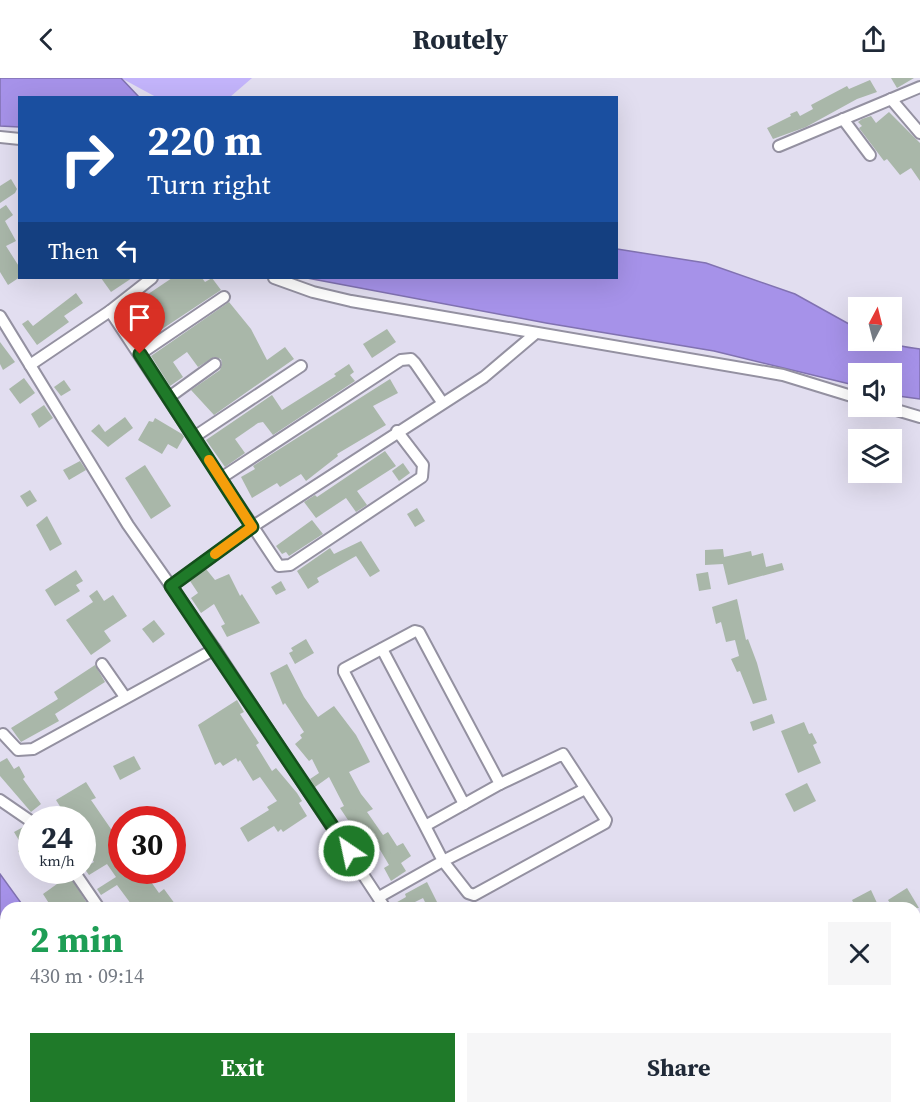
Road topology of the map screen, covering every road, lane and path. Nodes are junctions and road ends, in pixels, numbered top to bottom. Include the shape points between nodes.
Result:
1 (920, 87) edge
2 (891, 99) junction
3 (843, 119) junction
4 (920, 133) edge
5 (0, 137) edge
6 (18, 139) edge
7 (779, 146) dead end
8 (870, 155) dead end
9 (151, 279) edge
10 (277, 279) edge
11 (224, 297) dead end
12 (110, 311) junction
13 (2, 322) edge
14 (536, 333) junction
15 (140, 354) junction
16 (30, 364) junction
17 (215, 364) dead end
18 (301, 366) dead end
19 (848, 396) edge
20 (168, 398) junction
21 (442, 402) junction
22 (902, 412) edge
23 (920, 417) edge
24 (397, 431) junction
25 (194, 437) junction
26 (221, 478) junction
27 (252, 527) junction
28 (171, 586) junction
29 (215, 649) junction
30 (382, 649) junction
31 (102, 664) dead end
32 (125, 697) junction
33 (3, 734) dead end
34 (500, 784) junction
35 (585, 789) junction
36 (0, 800) edge
37 (464, 804) junction
38 (18, 812) edge
39 (425, 826) junction
40 (443, 861) junction
41 (83, 884) edge
42 (379, 897) junction
43 (95, 902) edge
44 (382, 902) edge

1 - 2 street
2 - 3 street
2 - 4 street
3 - 7 street
3 - 8 street
5 - 6 street
9 - 12 street
10 - 14 street via 351,301
11 - 15 street
12 - 15 street
12 - 16 street
13 - 16 street
14 - 19 street via 783,375
14 - 21 street via 499,366
15 - 20 street
16 - 28 street via 128,525
17 - 20 street
18 - 25 street
20 - 25 street
21 - 24 street
21 - 26 street via 415,363 411,359 401,360
22 - 23 street
24 - 27 street
24 - 27 street via 423,465 424,473 410,487 284,567 275,562
25 - 26 street
26 - 27 street
27 - 28 street
28 - 29 street
29 - 32 street
29 - 42 street
30 - 34 street via 419,632
30 - 37 street
30 - 39 street via 344,672
31 - 32 street
32 - 33 street via 33,749 18,750
34 - 35 street via 563,754
34 - 37 street
35 - 40 street
35 - 40 street via 605,823 474,895 468,893
36 - 38 street
37 - 39 street
39 - 40 street
40 - 42 street
41 - 43 street
42 - 44 street

